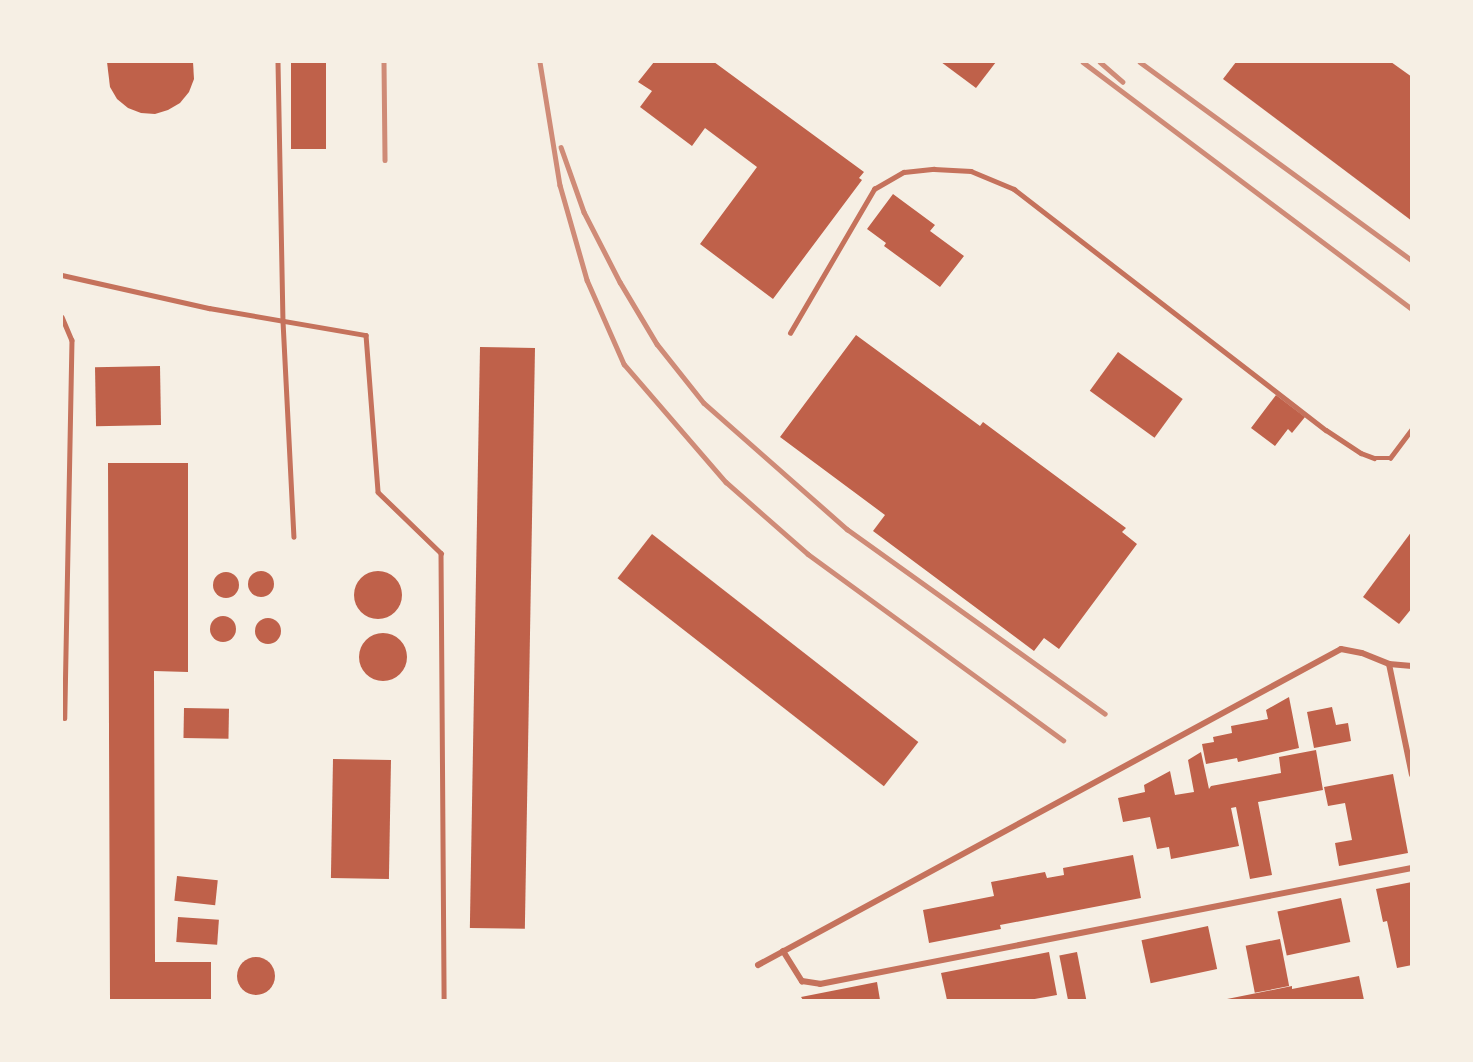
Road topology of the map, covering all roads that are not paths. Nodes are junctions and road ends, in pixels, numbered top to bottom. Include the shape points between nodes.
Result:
1 (278, 62) edge
2 (62, 275) edge
3 (62, 317) edge
4 (284, 321) junction
5 (790, 333) dead end
6 (1412, 429) edge
7 (294, 537) dead end
8 (1389, 664) junction
9 (1412, 666) edge
10 (65, 718) dead end
11 (1412, 776) edge
12 (1412, 868) edge
13 (783, 951) junction
14 (758, 965) dead end
15 (444, 1000) edge

1 - 4 lane
2 - 4 lane
3 - 10 lane via 72,340
4 - 7 lane
4 - 15 lane via 366,335 378,492 441,553
5 - 6 lane via 874,189 904,172 971,171 1014,189 1361,453 1390,458
8 - 9 street
8 - 11 street
8 - 13 street via 1362,652 1341,649
12 - 13 street via 820,984 802,981
13 - 14 street

